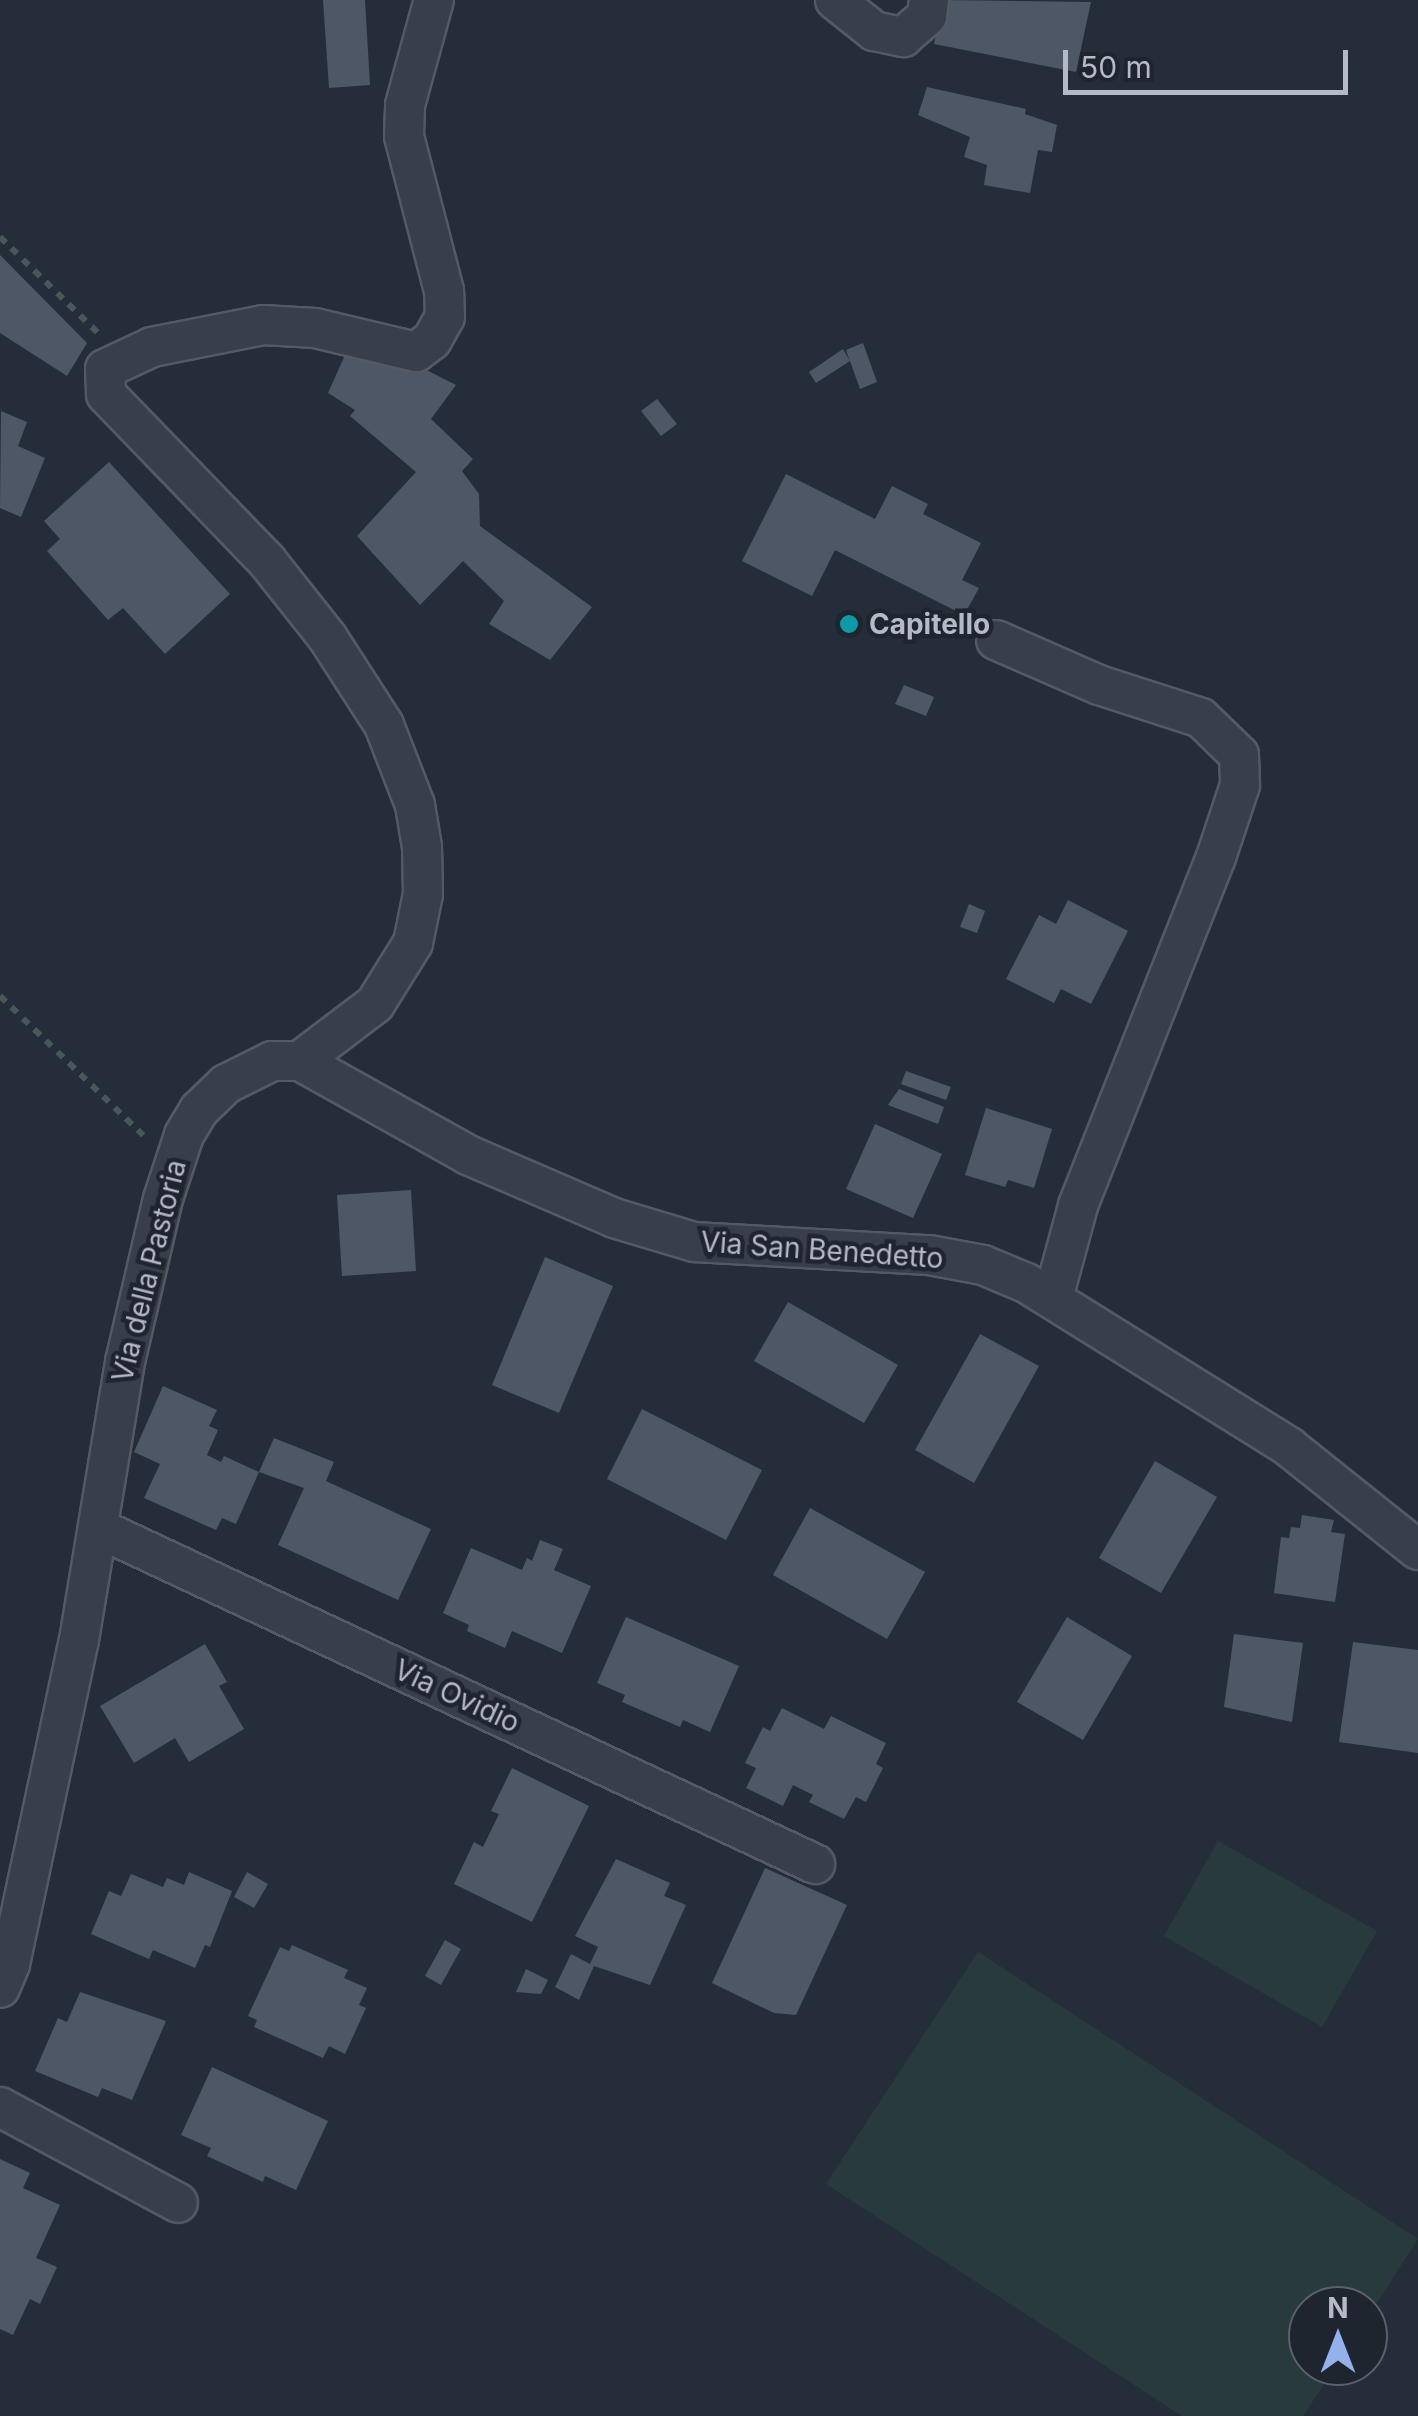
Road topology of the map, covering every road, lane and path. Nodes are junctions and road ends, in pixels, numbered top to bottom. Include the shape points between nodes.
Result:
1 (434, 0) edge
2 (835, 0) edge
3 (929, 0) edge
4 (0, 237) edge
5 (124, 359) junction
6 (996, 640) dead end
7 (0, 996) edge
8 (300, 1061) junction
9 (174, 1164) junction
10 (1053, 1298) junction
11 (98, 1528) junction
12 (1418, 1550) edge
13 (815, 1864) dead end
14 (0, 1988) edge
15 (0, 2107) edge
16 (178, 2203) dead end

1 - 5 street via 405,105 404,136 444,291 445,317 432,340 416,352 315,328 263,325 152,347
2 - 3 street via 874,31 903,36 927,16
4 - 5 path
5 - 8 street, Via della Pastoria via 105,369 106,394 266,561 328,638 384,725 415,805 423,894 414,943 376,1004
6 - 10 street via 1099,685 1202,718 1238,754 1240,785 1216,858 1078,1206
7 - 9 path
8 - 9 street, Via della Pastoria via 272,1062 226,1084 199,1110
8 - 10 street, Via San Benedetto via 468,1155 614,1218 694,1242 929,1255 983,1266
9 - 11 street, Via della Pastoria via 124,1362
10 - 12 street, Via San Benedetto via 1288,1446
11 - 13 street, Via Ovidio
11 - 14 street, Via della Pastoria
15 - 16 street

